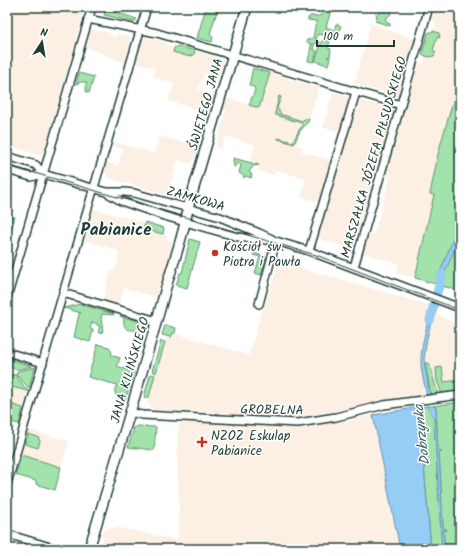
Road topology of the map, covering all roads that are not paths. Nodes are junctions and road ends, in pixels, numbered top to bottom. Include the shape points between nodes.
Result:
1 (92, 7) edge
2 (147, 7) edge
3 (247, 7) edge
4 (429, 7) edge
5 (88, 19) junction
6 (140, 29) junction
7 (233, 56) junction
8 (356, 92) junction
9 (401, 105) junction
10 (7, 156) edge
11 (7, 170) edge
12 (44, 174) junction
13 (94, 188) junction
14 (106, 192) junction
15 (188, 208) junction
16 (186, 222) junction
17 (276, 241) junction
18 (309, 251) junction
19 (354, 267) junction
20 (63, 293) junction
21 (7, 298) edge
22 (259, 304) dead end
23 (460, 308) edge
24 (157, 321) junction
25 (7, 352) edge
26 (43, 363) junction
27 (460, 395) edge
28 (130, 412) junction
29 (7, 484) edge
30 (97, 524) junction
31 (7, 534) edge
32 (38, 546) edge
33 (57, 549) edge
34 (89, 549) edge
35 (96, 549) edge

1 - 5 street
2 - 6 street
3 - 7 main road, ŚWIĘTEGO JANA
4 - 9 street, MARSZAŁKA JÓZEFA PIŁSUDSKIEGO
5 - 6 street
5 - 12 street
6 - 7 street
6 - 13 street
7 - 8 street
7 - 15 main road, ŚWIĘTEGO JANA
8 - 9 street
8 - 18 street
9 - 19 street, MARSZAŁKA JÓZEFA PIŁSUDSKIEGO
10 - 12 street, ZAMKOWA via 36,164
11 - 12 street, ZAMKOWA via 31,177
12 - 13 street, ZAMKOWA
12 - 21 street
13 - 14 street, ZAMKOWA
13 - 20 street
14 - 15 street, ZAMKOWA via 134,193
14 - 16 street, ZAMKOWA via 146,211
15 - 16 main road, ŚWIĘTEGO JANA
15 - 17 street, ZAMKOWA via 224,219
16 - 17 street, ZAMKOWA via 242,238
16 - 24 main road, JANA KILIŃSKIEGO
17 - 18 street, ZAMKOWA
17 - 22 street
18 - 19 street, ZAMKOWA
19 - 23 street, ZAMKOWA
20 - 24 street
20 - 26 street
24 - 28 main road, JANA KILIŃSKIEGO
25 - 26 street
26 - 29 street
27 - 28 street, GROBELNA via 374,407 343,416 298,424 142,415
28 - 30 main road, JANA KILIŃSKIEGO
30 - 34 main road, JANA KILIŃSKIEGO
30 - 35 main road, JANA KILIŃSKIEGO
31 - 32 street
32 - 33 street

